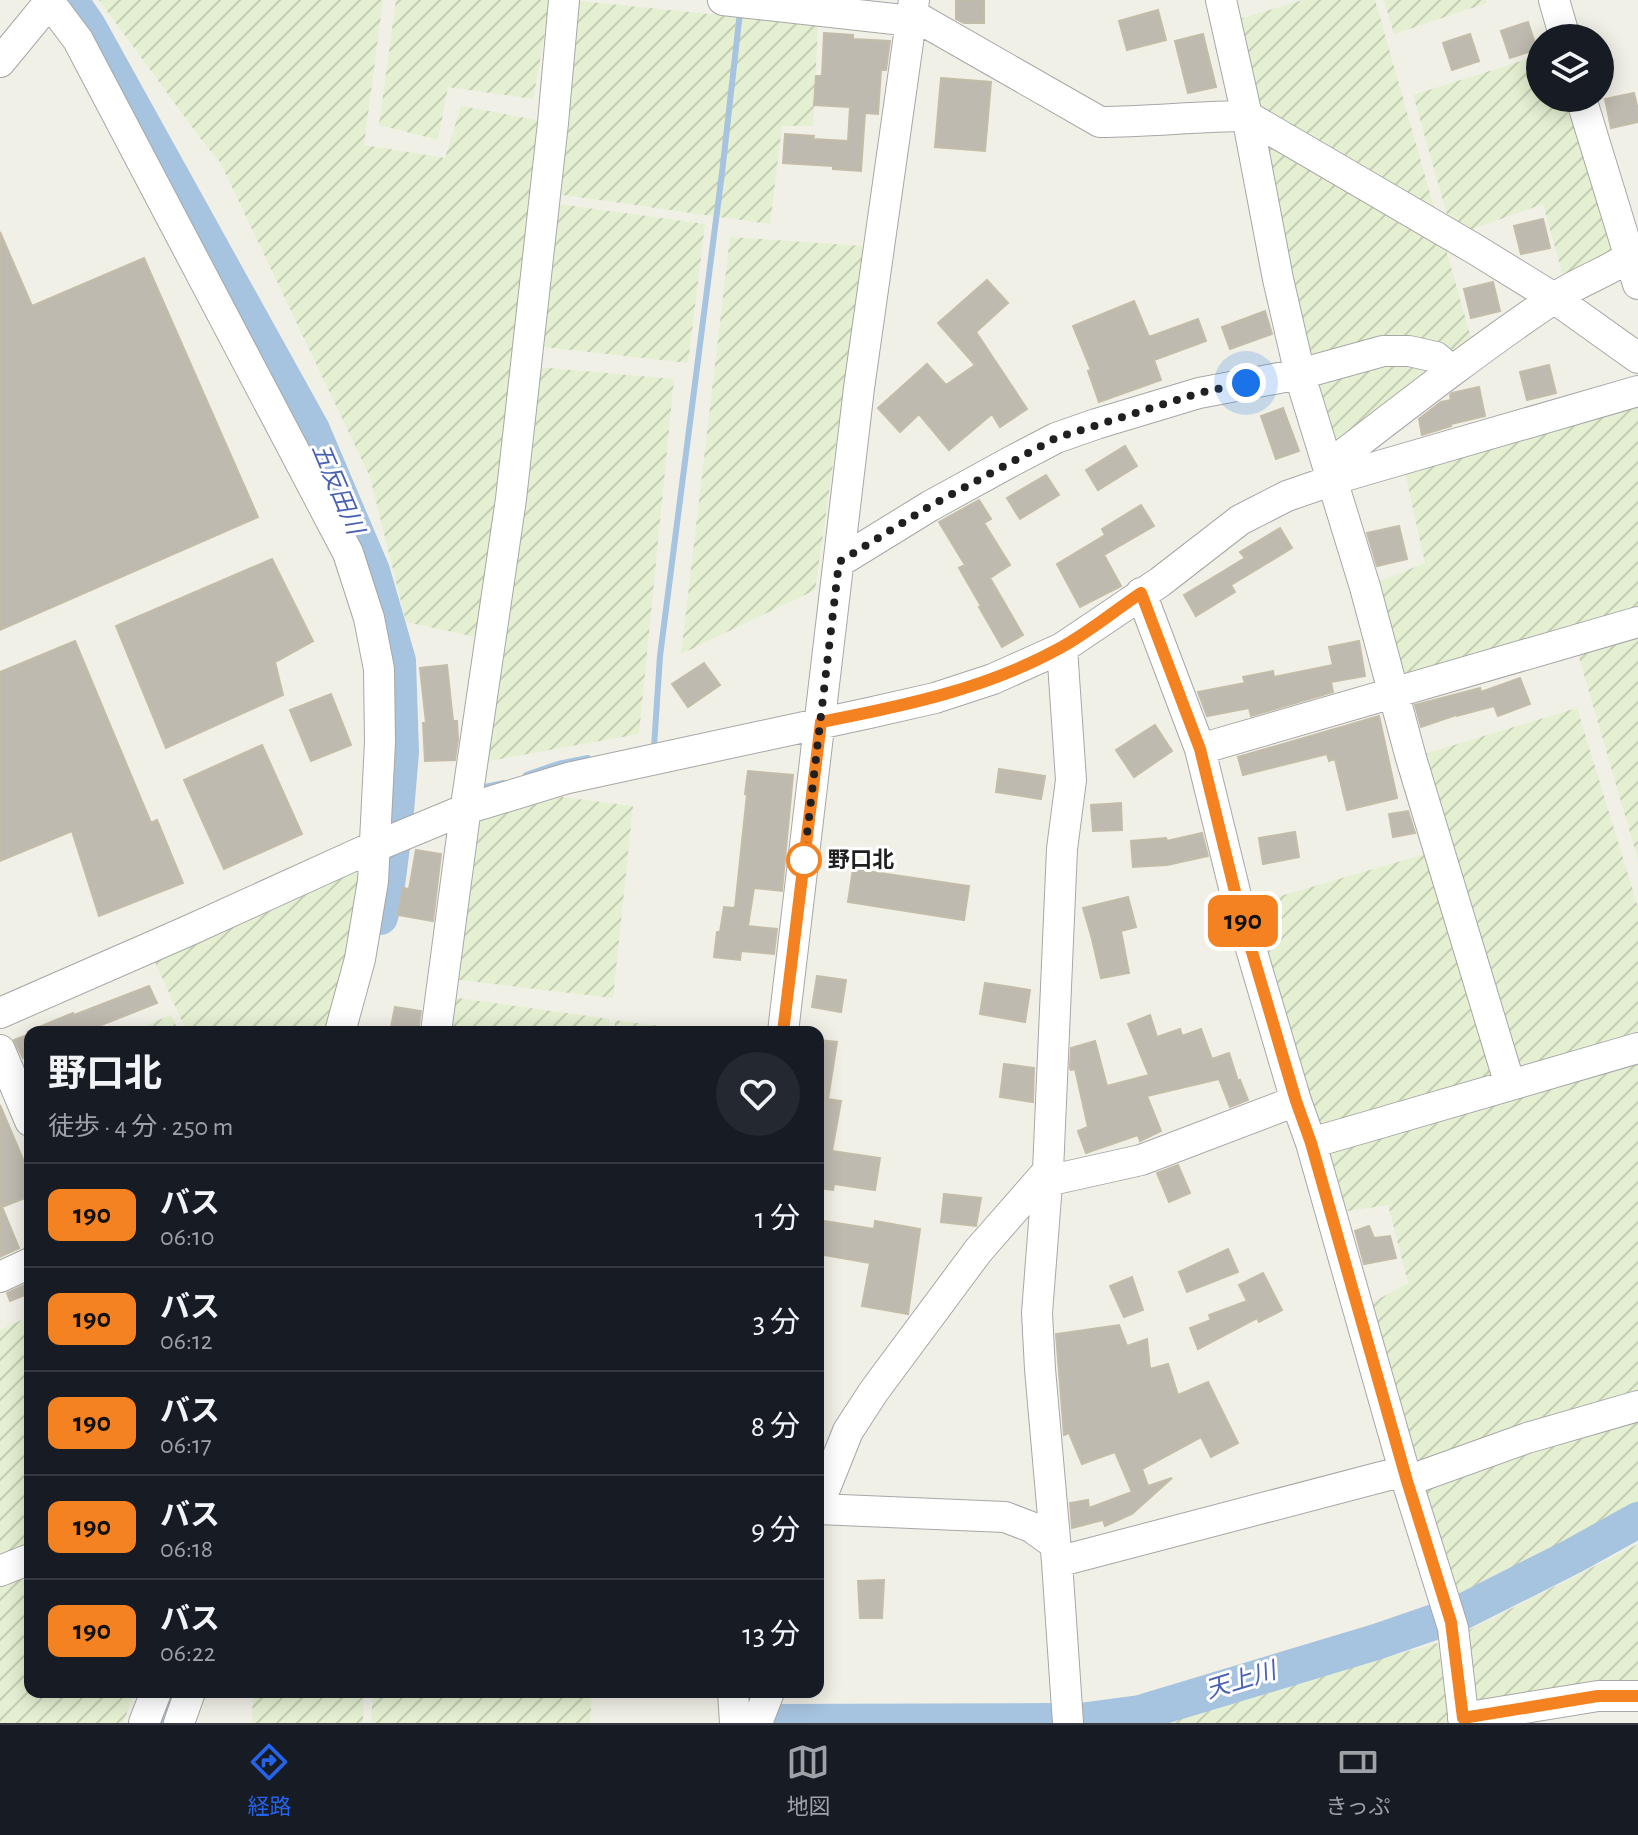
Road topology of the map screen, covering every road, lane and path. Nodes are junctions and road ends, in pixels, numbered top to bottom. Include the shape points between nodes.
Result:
1 (564, 0) edge
2 (1221, 0) edge
3 (1554, 0) edge
4 (50, 1) edge
5 (735, 1) edge
6 (913, 12) edge
7 (1561, 24) edge
8 (0, 62) edge
9 (1586, 112) edge
10 (1247, 116) junction
11 (1635, 264) edge
12 (1554, 298) junction
13 (1638, 358) edge
14 (1452, 371) junction
15 (1300, 374) junction
16 (1638, 391) edge
17 (1330, 473) junction
18 (839, 562) junction
19 (1141, 593) junction
20 (1638, 622) edge
21 (1062, 648) junction
22 (1395, 693) junction
23 (821, 722) junction
24 (1200, 749) junction
25 (467, 798) junction
26 (388, 841) junction
27 (0, 1013) edge
28 (342, 1026) edge
29 (437, 1026) edge
30 (784, 1026) edge
31 (1638, 1048) edge
32 (0, 1050) edge
33 (1510, 1085) junction
34 (1296, 1101) junction
35 (24, 1107) edge
36 (1311, 1143) junction
37 (1048, 1176) junction
38 (24, 1266) edge
39 (0, 1277) edge
40 (1638, 1406) edge
41 (1406, 1476) junction
42 (824, 1493) edge
43 (824, 1508) edge
44 (1056, 1553) junction
45 (24, 1561) edge
46 (0, 1571) edge
47 (1638, 1696) edge
48 (154, 1698) edge
49 (188, 1698) edge
50 (733, 1698) edge
51 (767, 1698) edge
52 (1068, 1714) edge
53 (1463, 1721) edge
54 (144, 1723) edge
55 (179, 1723) edge
56 (735, 1723) edge
57 (757, 1723) edge

1 - 25 street via 511,499
2 - 10 street
3 - 7 street
4 - 8 street
4 - 26 street via 78,40 348,553 379,669
5 - 6 street
6 - 10 street via 1100,122
6 - 18 street
9 - 11 street
10 - 12 street
10 - 15 street
11 - 12 street
12 - 13 street
12 - 14 street
14 - 15 street via 1436,357 1383,351
14 - 17 street
15 - 17 street
15 - 18 street via 1199,393 1056,438
16 - 17 street
17 - 19 street via 1240,520
17 - 22 street
18 - 23 street
19 - 21 street
19 - 24 street
20 - 22 street
21 - 23 street via 935,698
21 - 37 street via 1071,780 1062,849
22 - 24 street
22 - 33 street
23 - 25 street
23 - 30 street
24 - 34 street via 1239,908
25 - 26 street
25 - 29 street
26 - 27 street
26 - 28 street via 373,881
31 - 33 street
32 - 35 street
33 - 36 street
34 - 36 street
34 - 37 street via 1141,1160
36 - 41 street
37 - 42 street via 978,1251 874,1391 848,1431
37 - 44 street via 1037,1313
38 - 39 street
40 - 41 street
41 - 44 street
41 - 53 street via 1449,1615
43 - 44 street via 1005,1517 1031,1527
44 - 52 street
45 - 46 street
47 - 53 street via 1598,1696
48 - 54 street
49 - 55 street
50 - 56 street
51 - 57 street

